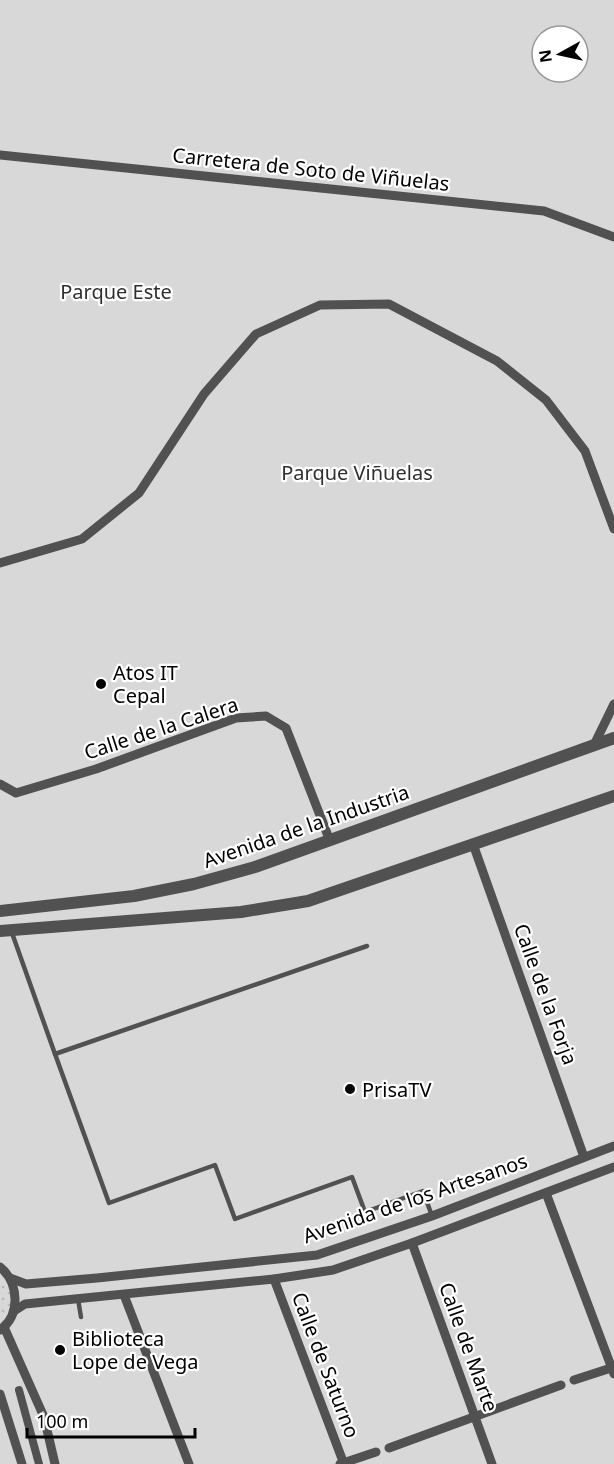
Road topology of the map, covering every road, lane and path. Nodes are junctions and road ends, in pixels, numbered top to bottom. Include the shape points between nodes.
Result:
1 (0, 155) edge
2 (614, 237) edge
3 (614, 529) edge
4 (0, 563) edge
5 (614, 704) edge
6 (614, 738) edge
7 (594, 745) junction
8 (0, 784) edge
9 (612, 798) edge
10 (330, 841) junction
11 (473, 844) junction
12 (0, 911) edge
13 (5, 930) edge
14 (367, 946) dead end
15 (55, 1054) junction
16 (614, 1146) edge
17 (584, 1157) junction
18 (614, 1167) edge
19 (546, 1193) junction
20 (432, 1216) junction
21 (412, 1243) junction
22 (0, 1267) edge
23 (10, 1278) junction
24 (274, 1279) junction
25 (124, 1295) junction
26 (78, 1299) junction
27 (14, 1311) junction
28 (81, 1317) dead end
29 (2, 1329) edge
30 (613, 1370) edge
31 (574, 1380) dead end
32 (561, 1385) dead end
33 (19, 1390) dead end
34 (0, 1394) edge
35 (475, 1417) junction
36 (389, 1448) dead end
37 (376, 1452) dead end
38 (22, 1464) edge
39 (39, 1464) edge
40 (55, 1464) edge
41 (189, 1464) edge
42 (342, 1464) edge
43 (492, 1464) edge

1 - 2 street, Carretera de Soto de Viñuelas via 544,211
3 - 4 street via 585,451 546,400 497,361 389,304 320,304 256,334 204,394 139,493 90,533 82,539
5 - 7 street
6 - 7 street, Avenida de la Industria
7 - 10 street, Avenida de la Industria
8 - 10 street, Calle de la Calera via 16,793 96,769 236,718 266,716 286,728
9 - 11 street
10 - 12 street, Avenida de la Industria via 194,884 134,896
11 - 13 street via 308,901 241,912
11 - 17 street, Calle de la Forja
13 - 15 lane
14 - 15 lane
15 - 20 lane via 109,1203 215,1165 235,1219 352,1177 365,1212 423,1191
16 - 17 street, Avenida de los Artesanos
17 - 20 street, Avenida de los Artesanos
18 - 19 street, Avenida de los Artesanos
19 - 21 street, Avenida de los Artesanos
19 - 30 street
20 - 23 street, Avenida de los Artesanos via 317,1254 26,1284
21 - 24 street, Avenida de los Artesanos via 333,1270
21 - 35 street, Calle de Marte
22 - 23 street
23 - 27 street
24 - 25 street, Avenida de los Artesanos
24 - 42 street, Calle de Saturno
25 - 26 street, Avenida de los Artesanos
25 - 41 street
26 - 27 street, Avenida de los Artesanos via 25,1304
26 - 28 lane
27 - 29 street
29 - 40 street via 44,1417
30 - 31 street
32 - 35 street
33 - 39 street
34 - 38 street
35 - 36 street
35 - 43 street, Calle de Marte
37 - 42 street

